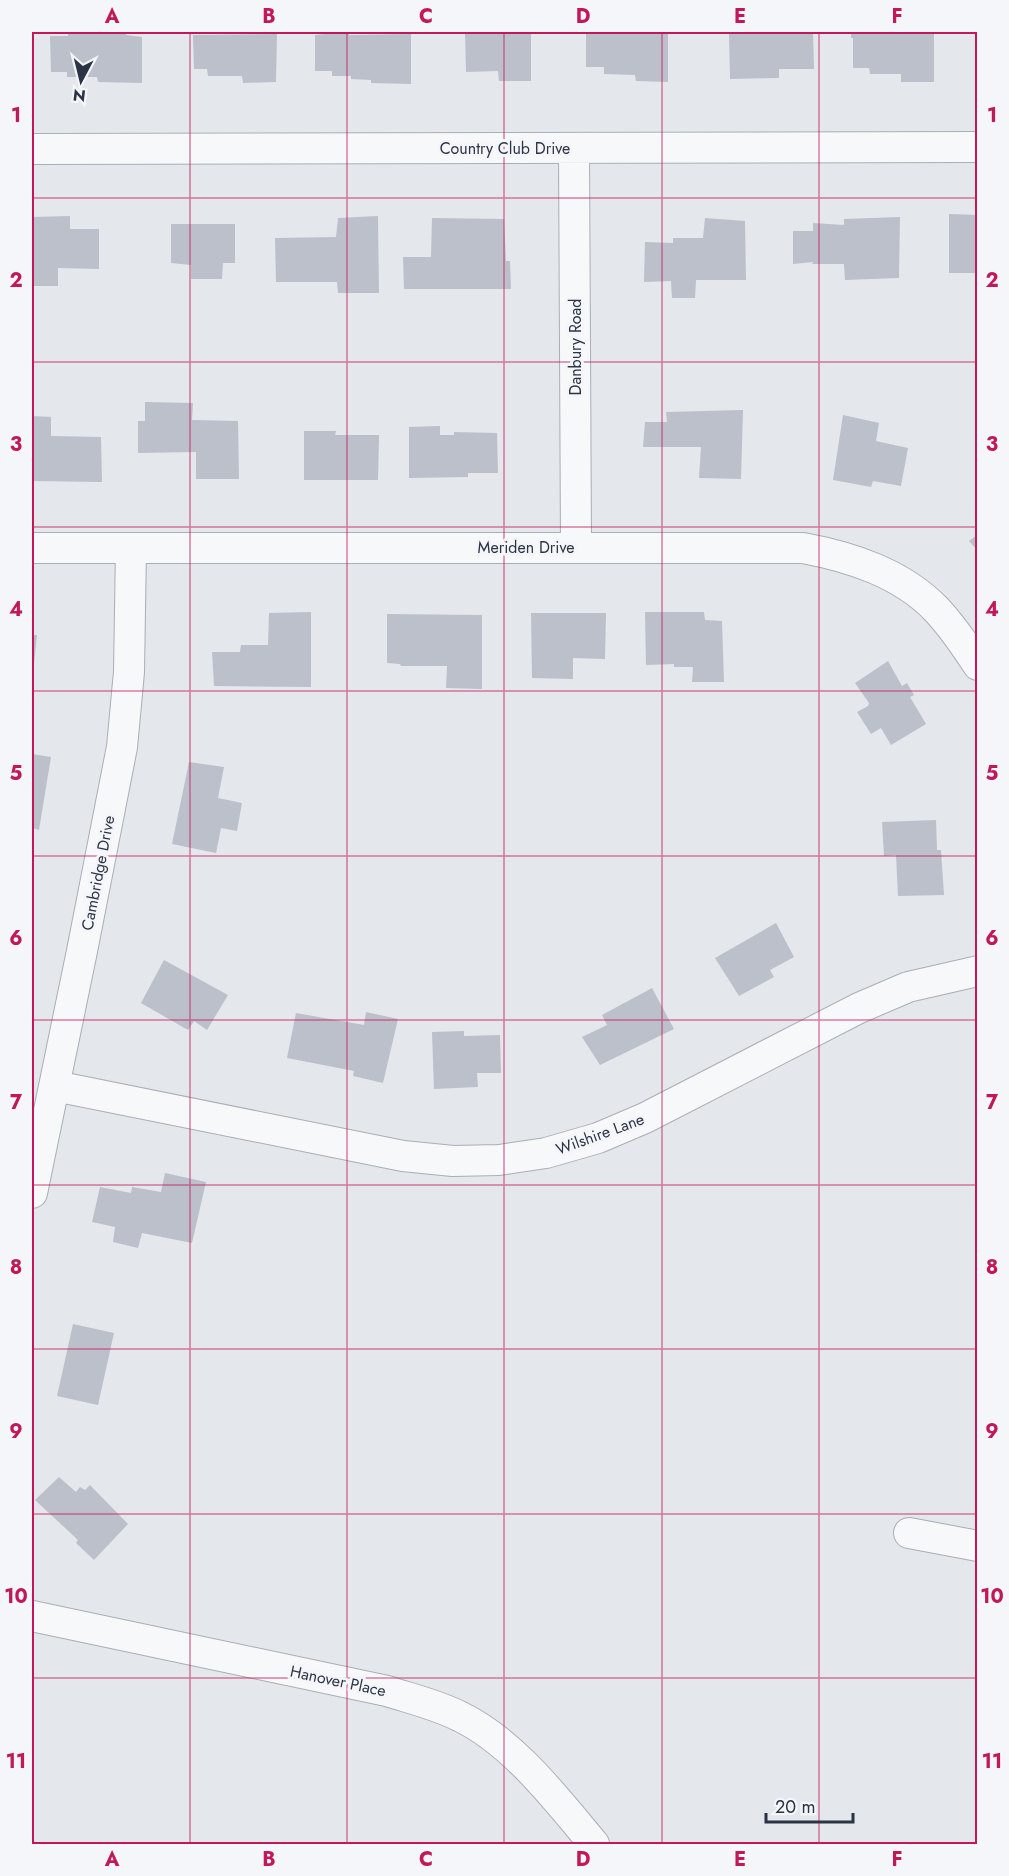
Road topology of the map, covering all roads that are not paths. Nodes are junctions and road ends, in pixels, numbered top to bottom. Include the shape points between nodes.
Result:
1 (978, 147) edge
2 (574, 148) junction
3 (32, 149) edge
4 (576, 547) junction
5 (32, 548) edge
6 (131, 548) junction
7 (978, 664) edge
8 (978, 971) edge
9 (55, 1086) junction
10 (32, 1193) edge
11 (909, 1533) dead end
12 (978, 1546) edge
13 (32, 1616) edge
14 (594, 1845) edge

1 - 2 street, Country Club Drive
2 - 3 street, Country Club Drive
2 - 4 street, Danbury Road
4 - 6 street, Meriden Drive
4 - 7 street, Meriden Drive via 765,546 838,554 904,583 935,608
5 - 6 street, Meriden Drive
6 - 9 street, Cambridge Drive via 129,672 122,747
8 - 9 street, Wilshire Lane via 908,987 859,1008 645,1118 598,1138 546,1153 499,1160 403,1156
9 - 10 street, Cambridge Drive
11 - 12 street
13 - 14 street, Hanover Place via 387,1691 462,1717 518,1760

